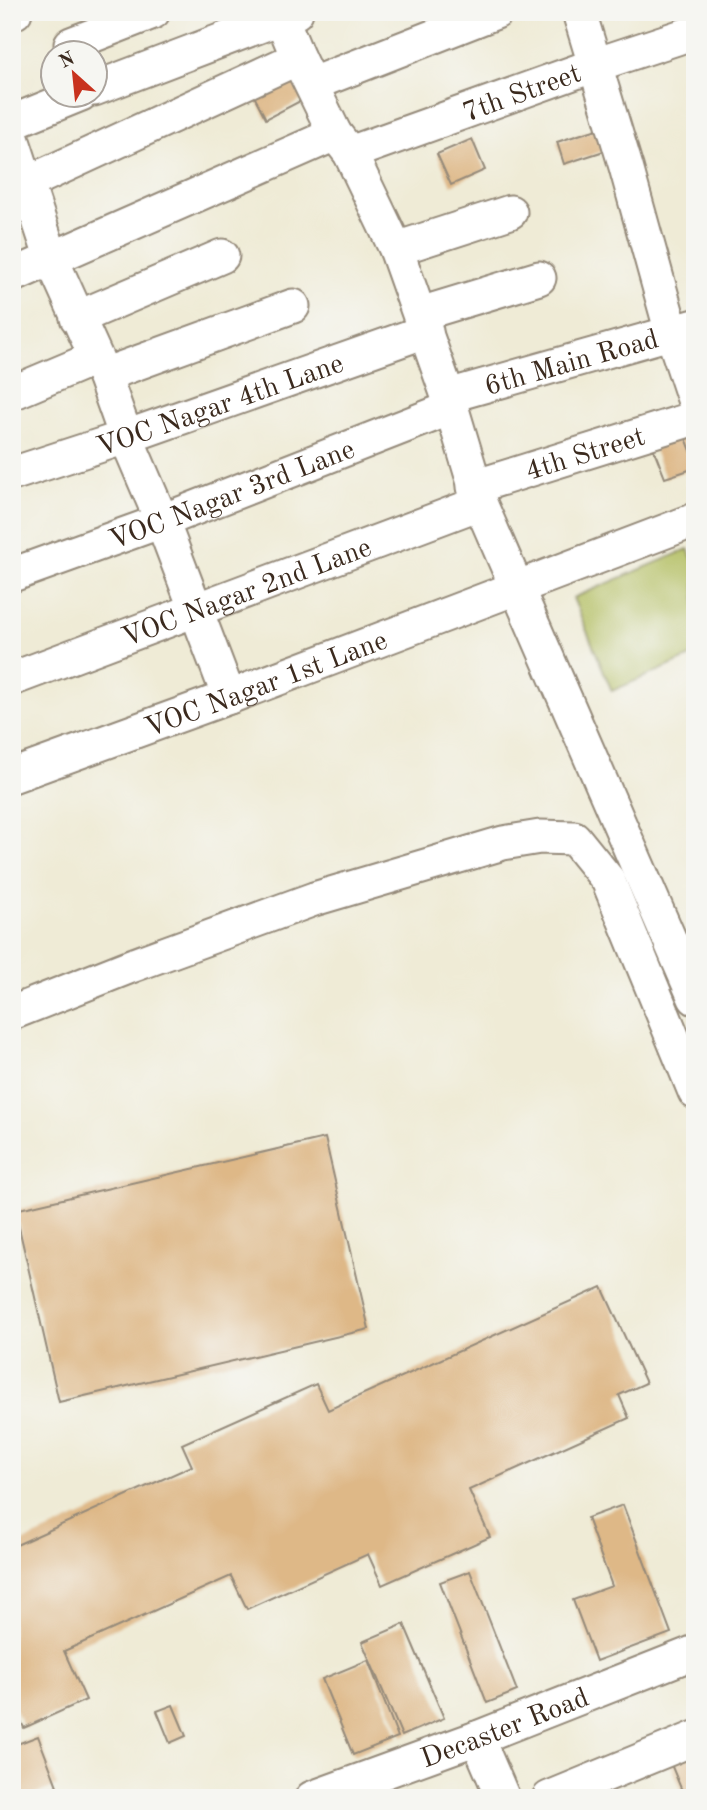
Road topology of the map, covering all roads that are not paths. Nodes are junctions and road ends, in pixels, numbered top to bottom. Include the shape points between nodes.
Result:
1 (153, 12) edge
2 (496, 12) edge
3 (579, 12) edge
4 (285, 14) edge
5 (695, 32) edge
6 (86, 38) edge
7 (594, 65) junction
8 (305, 71) junction
9 (108, 84) edge
10 (46, 108) edge
11 (12, 122) edge
12 (12, 138) edge
13 (342, 143) junction
14 (19, 187) edge
15 (510, 212) dead end
16 (396, 249) junction
17 (222, 256) dead end
18 (52, 260) junction
19 (12, 276) edge
20 (539, 278) dead end
21 (293, 306) dead end
22 (77, 318) junction
23 (423, 322) junction
24 (683, 329) edge
25 (100, 366) junction
26 (12, 393) edge
27 (449, 402) junction
28 (695, 402) edge
29 (695, 418) edge
30 (126, 437) junction
31 (12, 474) edge
32 (477, 495) junction
33 (695, 520) edge
34 (162, 521) junction
35 (12, 575) edge
36 (516, 589) junction
37 (197, 610) junction
38 (12, 679) edge
39 (229, 697) junction
40 (12, 776) edge
41 (695, 998) edge
42 (12, 1013) edge
43 (695, 1092) edge
44 (695, 1652) edge
45 (477, 1738) junction
46 (695, 1738) edge
47 (312, 1798) edge
48 (503, 1798) edge
49 (549, 1798) edge

1 - 6 street
2 - 8 street
3 - 7 street
4 - 8 street
4 - 9 street
5 - 7 street, 7th Street
7 - 13 street, 7th Street
7 - 24 street
8 - 13 street
8 - 14 street
10 - 11 street
12 - 14 street
13 - 16 street
13 - 18 street, 7th Street
14 - 18 street
15 - 16 street
16 - 23 street
17 - 22 street
18 - 19 street, 7th Street
18 - 22 street
20 - 23 street, VOC Nagar 4th Lane
21 - 25 street
22 - 25 street
23 - 27 street
23 - 30 street, VOC Nagar 4th Lane
24 - 27 street, 6th Main Road
24 - 28 street
25 - 26 street
25 - 30 street
27 - 32 street
27 - 34 street, VOC Nagar 3rd Lane
29 - 32 street, 4th Street
30 - 31 street, VOC Nagar 4th Lane
30 - 34 street
32 - 36 street
32 - 37 street, VOC Nagar 2nd Lane
33 - 36 street, VOC Nagar 1st Lane
34 - 35 street, VOC Nagar 3rd Lane
34 - 37 street
36 - 39 street, VOC Nagar 1st Lane
36 - 41 street
37 - 38 street, VOC Nagar 2nd Lane
37 - 39 street
39 - 40 street, VOC Nagar 1st Lane
42 - 43 street via 314,900 503,843 574,838 608,880
44 - 45 street, Decaster Road
45 - 47 street, Decaster Road
45 - 48 street
46 - 49 street

